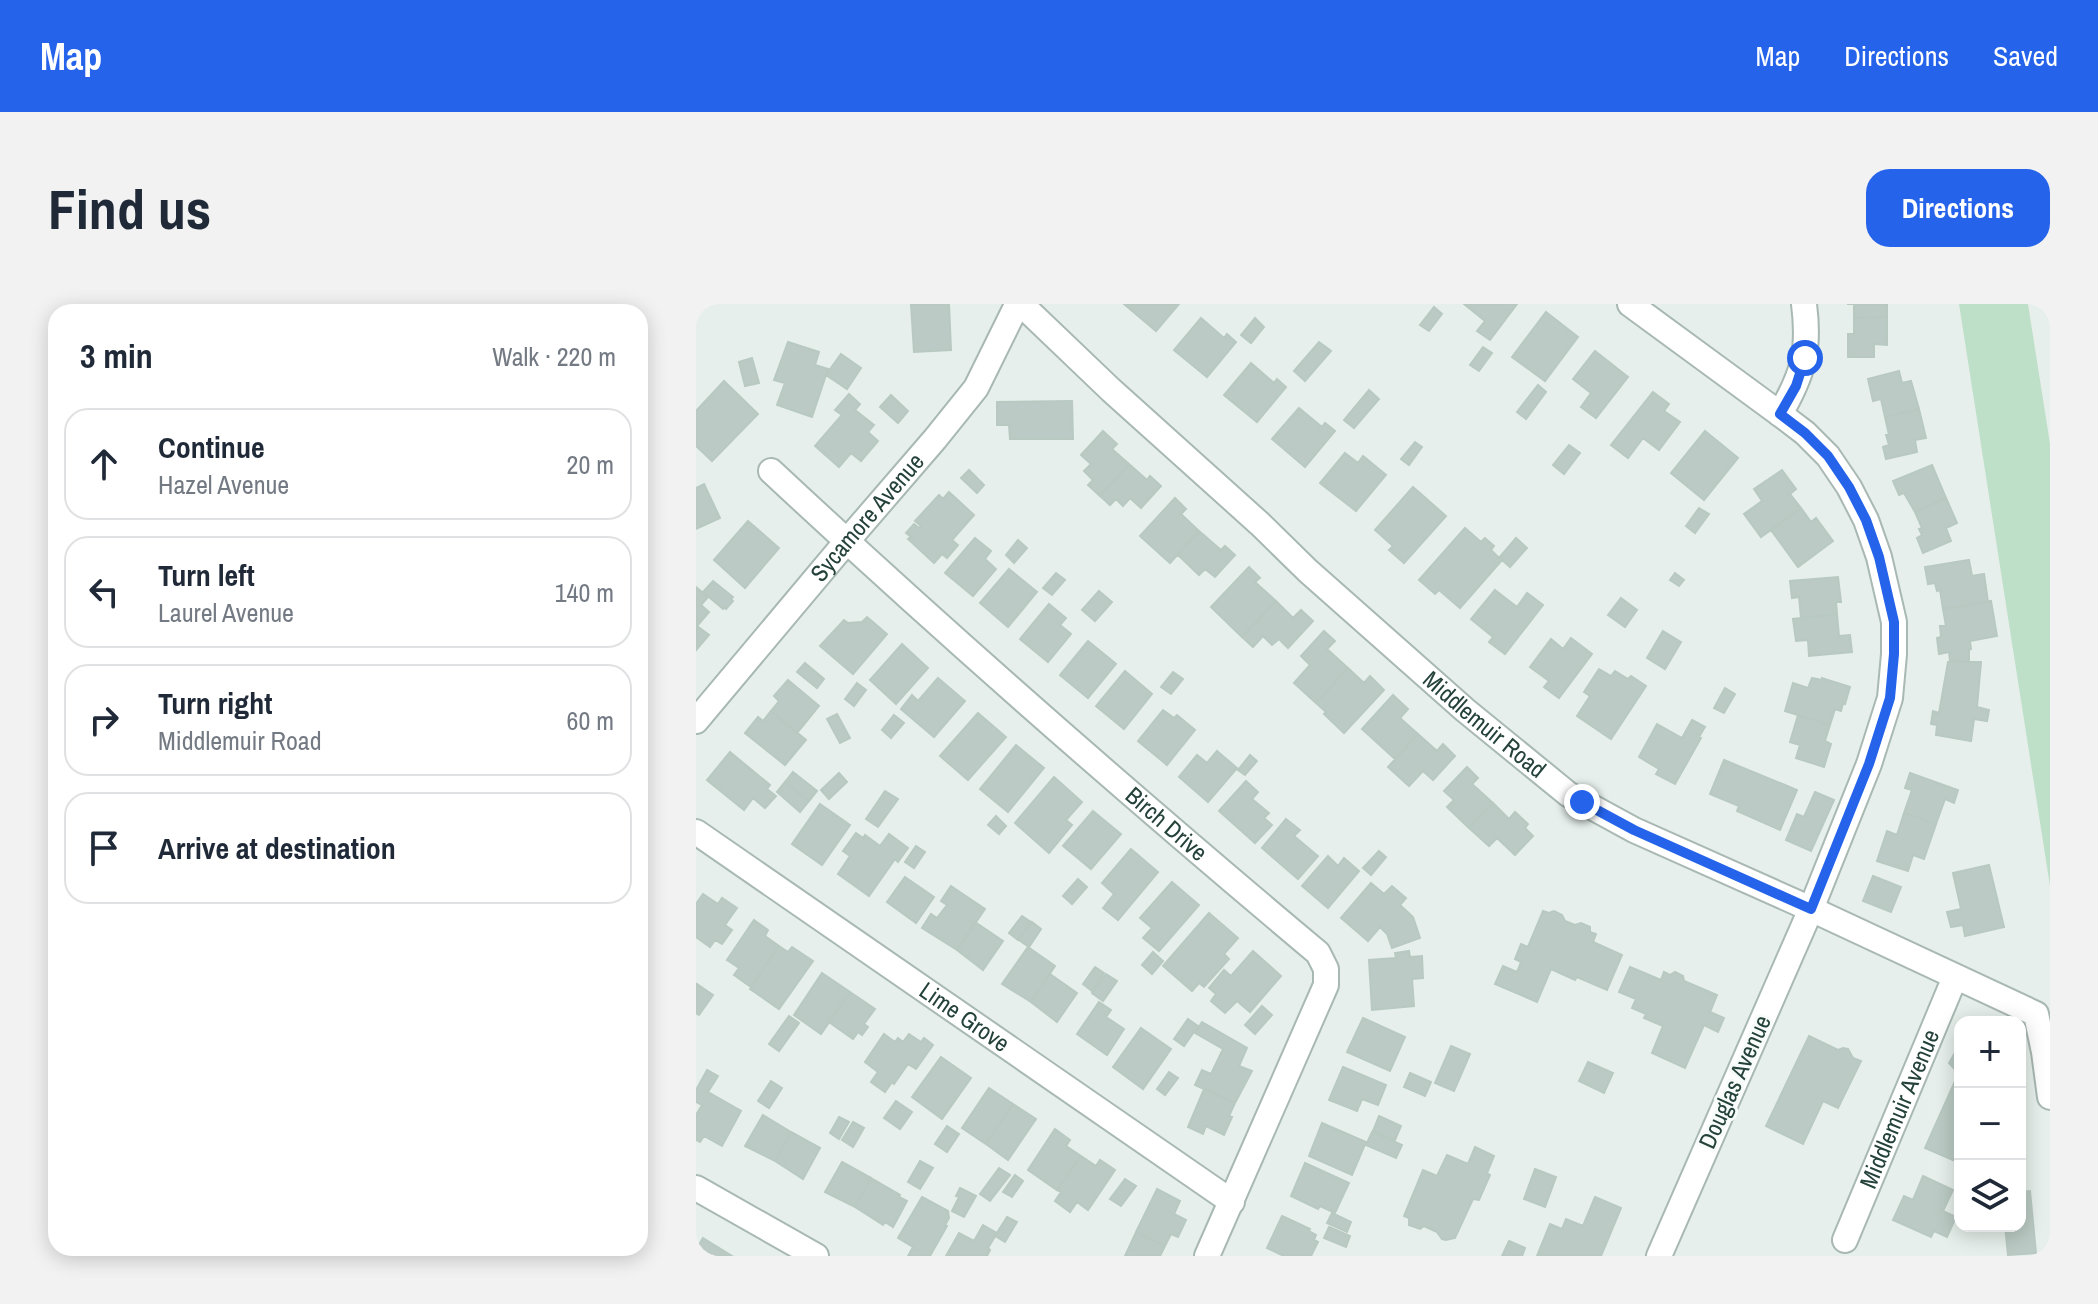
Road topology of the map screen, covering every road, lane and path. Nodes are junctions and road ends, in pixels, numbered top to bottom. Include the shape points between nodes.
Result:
1 (1020, 304) edge
2 (1630, 304) edge
3 (1804, 304) edge
4 (1780, 414) junction
5 (771, 471) dead end
6 (847, 541) junction
7 (696, 721) edge
8 (696, 832) edge
9 (1811, 909) junction
10 (1955, 977) junction
11 (2050, 1097) edge
12 (696, 1188) edge
13 (1232, 1202) junction
14 (1845, 1240) dead end
15 (816, 1256) edge
16 (1207, 1256) edge
17 (1659, 1256) edge

1 - 6 street, Sycamore Avenue via 976,388
1 - 9 street, Middlemuir Road via 1308,571 1568,794 1634,830
2 - 4 street, Douglas Avenue
3 - 4 street via 1805,358
4 - 9 street, Douglas Avenue via 1828,456 1849,487 1879,557 1894,622 1890,698
5 - 6 street, Birch Drive
6 - 7 street, Sycamore Avenue
6 - 13 street, Birch Drive via 1318,953 1326,985
8 - 13 street, Lime Grove
9 - 10 street, Middlemuir Road
9 - 17 street, Douglas Avenue
10 - 11 street, Middlemuir Road via 2036,1014
10 - 14 street, Middlemuir Avenue
12 - 15 street
13 - 16 street, Birch Drive

